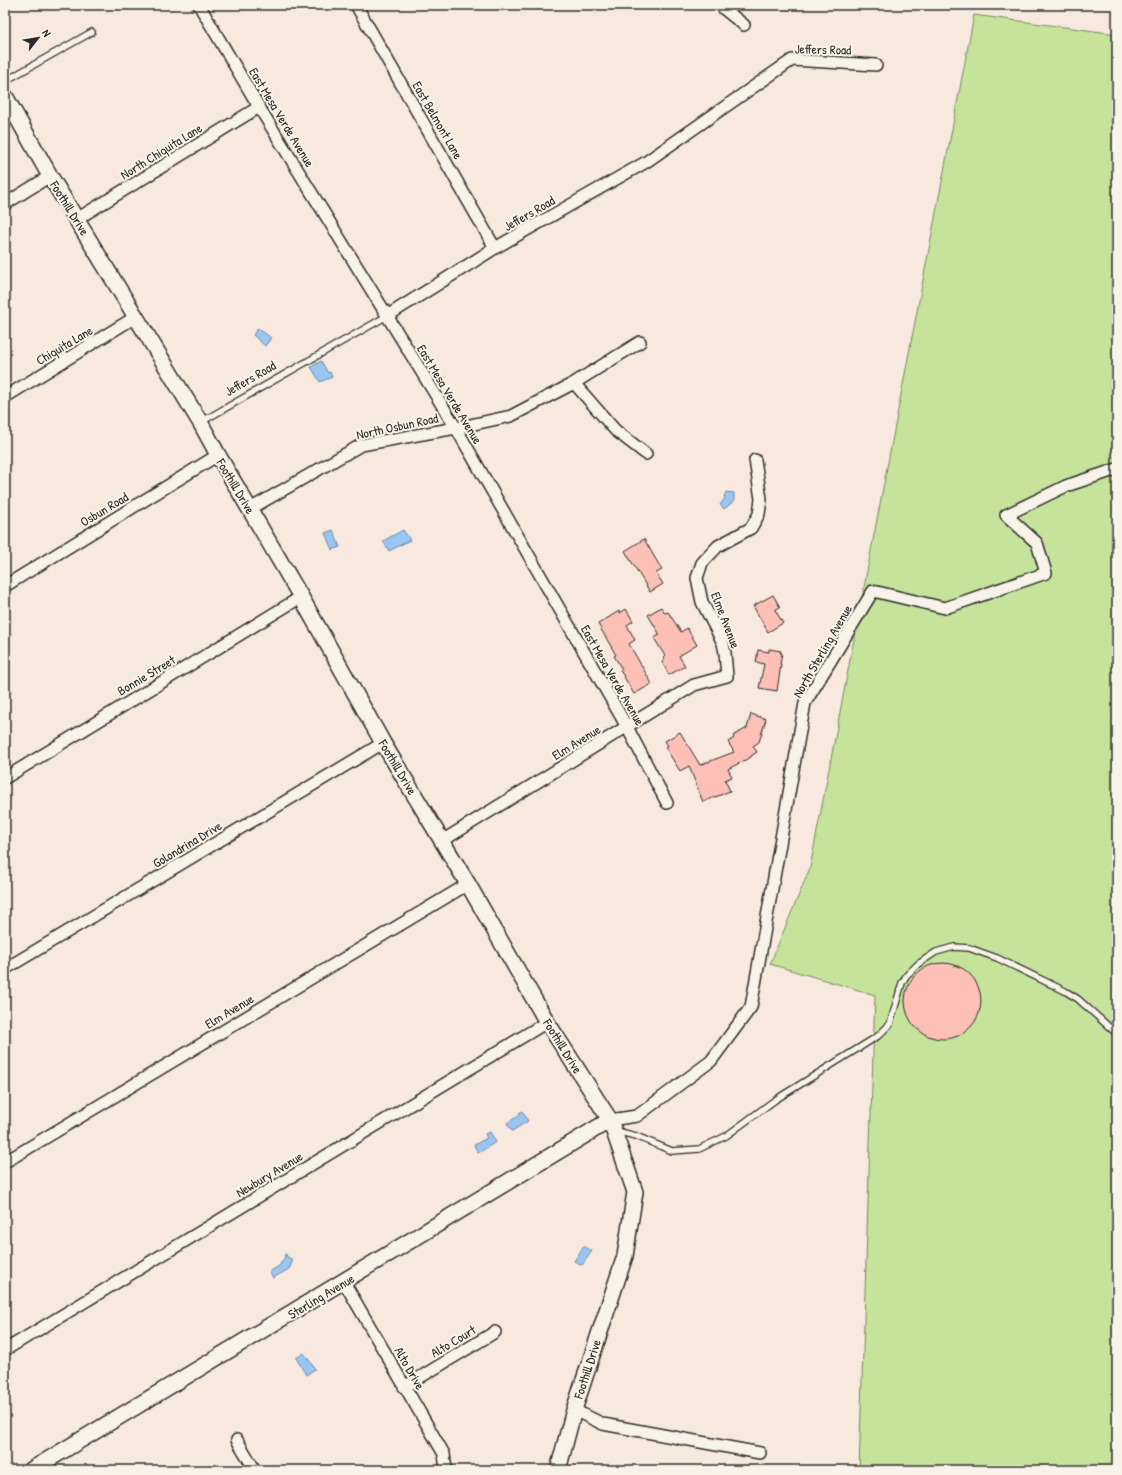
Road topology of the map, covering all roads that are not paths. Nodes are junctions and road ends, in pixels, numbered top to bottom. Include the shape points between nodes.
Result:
1 (199, 5) edge
2 (356, 5) edge
3 (721, 5) edge
4 (744, 25) dead end
5 (92, 32) dead end
6 (876, 64) dead end
7 (5, 81) edge
8 (5, 96) edge
9 (259, 107) junction
10 (50, 176) junction
11 (5, 204) edge
12 (77, 219) junction
13 (495, 248) junction
14 (137, 316) junction
15 (387, 316) junction
16 (640, 342) dead end
17 (574, 383) junction
18 (5, 397) edge
19 (200, 422) junction
20 (456, 428) junction
21 (646, 454) dead end
22 (218, 455) junction
23 (754, 460) dead end
24 (1117, 469) edge
25 (250, 509) junction
26 (5, 586) edge
27 (301, 597) junction
28 (727, 676) joint
29 (627, 727) junction
30 (383, 743) junction
31 (5, 778) edge
32 (667, 803) dead end
33 (442, 841) junction
34 (468, 884) junction
35 (5, 969) edge
36 (547, 1022) junction
37 (1117, 1034) edge
38 (612, 1125) junction
39 (5, 1162) edge
40 (344, 1282) junction
41 (495, 1332) dead end
42 (5, 1350) edge
43 (404, 1387) junction
44 (574, 1410) junction
45 (237, 1440) dead end
46 (760, 1453) dead end
47 (32, 1470) edge
48 (255, 1470) edge
49 (446, 1470) edge
50 (558, 1470) edge

1 - 9 street, East Mesa Verde Avenue
2 - 13 street, East Belmont Lane
3 - 4 street
5 - 7 lane
6 - 13 street, Jeffers Road via 792,60 646,162
8 - 10 street, Foothill Drive
9 - 12 street, North Chiquita Lane
9 - 15 street, East Mesa Verde Avenue
10 - 11 street
10 - 12 street, Foothill Drive
12 - 14 street, Foothill Drive
13 - 15 street, Jeffers Road
14 - 18 street, Chiquita Lane
14 - 19 street, Foothill Drive
15 - 19 lane, Jeffers Road
15 - 20 street, East Mesa Verde Avenue
16 - 17 street, North Osbun Road
17 - 20 street, North Osbun Road via 511,416
17 - 21 street via 615,430
19 - 22 street, Foothill Drive
20 - 25 street, North Osbun Road via 361,445
20 - 29 street, East Mesa Verde Avenue
22 - 25 street, Foothill Drive
22 - 26 street, Osbun Road
23 - 28 street, Elme Avenue via 761,499 759,514 751,528 718,546 702,563 697,578 702,602 723,644
24 - 38 street, North Sterling Avenue via 1066,486 1006,515 1037,543 1046,573 944,608 873,591 805,703 751,1007 711,1061 637,1116
25 - 27 street, Foothill Drive
27 - 30 street, Foothill Drive
27 - 31 street, Bonnie Street
28 - 29 street, Elm Avenue via 694,685
29 - 32 street, East Mesa Verde Avenue
29 - 33 street, Elm Avenue
30 - 33 street, Foothill Drive
30 - 35 street, Golondrina Drive
33 - 34 street, Foothill Drive
34 - 36 street, Foothill Drive
34 - 39 street, Elm Avenue
36 - 38 street, Foothill Drive
36 - 42 street, Newbury Avenue
37 - 38 lane via 1078,999 1048,982 969,948 946,949 936,952 918,964 906,976 890,1024 878,1036 775,1100 726,1136 699,1149 672,1150
38 - 40 street, Sterling Avenue
38 - 44 street, Foothill Drive via 635,1192 625,1256
40 - 43 street, Alto Drive
40 - 47 street, Sterling Avenue
41 - 43 street, Alto Court
43 - 49 street, Alto Drive via 444,1454
44 - 46 street via 603,1424
44 - 50 street, Foothill Drive
45 - 48 street

